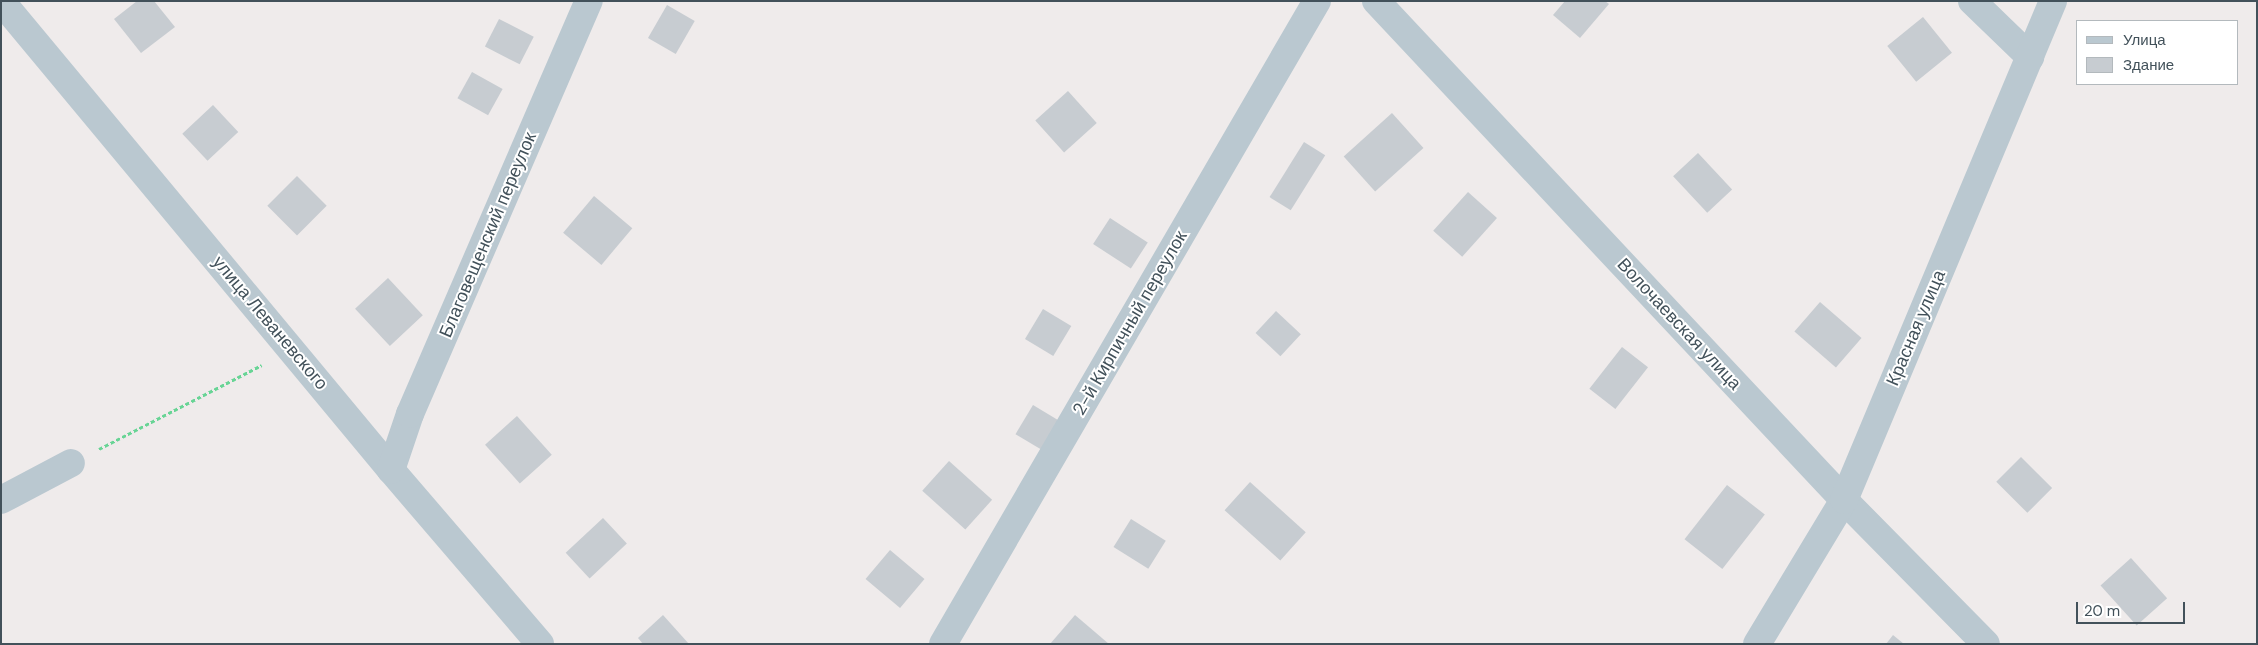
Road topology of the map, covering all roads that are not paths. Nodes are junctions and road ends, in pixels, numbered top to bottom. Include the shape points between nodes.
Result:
1 (589, 1) edge
2 (1317, 1) edge
3 (1376, 1) edge
4 (1972, 1) edge
5 (2054, 1) edge
6 (1, 2) edge
7 (2030, 57) junction
8 (71, 463) road end
9 (391, 470) junction
10 (1, 500) edge
11 (1844, 500) junction
12 (540, 644) edge
13 (943, 644) edge
14 (1757, 644) edge
15 (1986, 644) edge

1 - 9 street, Благовещенский переулок via 410,414
2 - 13 street, 2-й Кирпичный переулок
3 - 11 street, Волочаевская улица
4 - 7 street
5 - 7 street, Красная улица
6 - 9 street, улица Леваневского
7 - 11 street, Красная улица
8 - 10 street
9 - 12 street, улица Леваневского
11 - 14 street, Красная улица
11 - 15 street, Волочаевская улица

